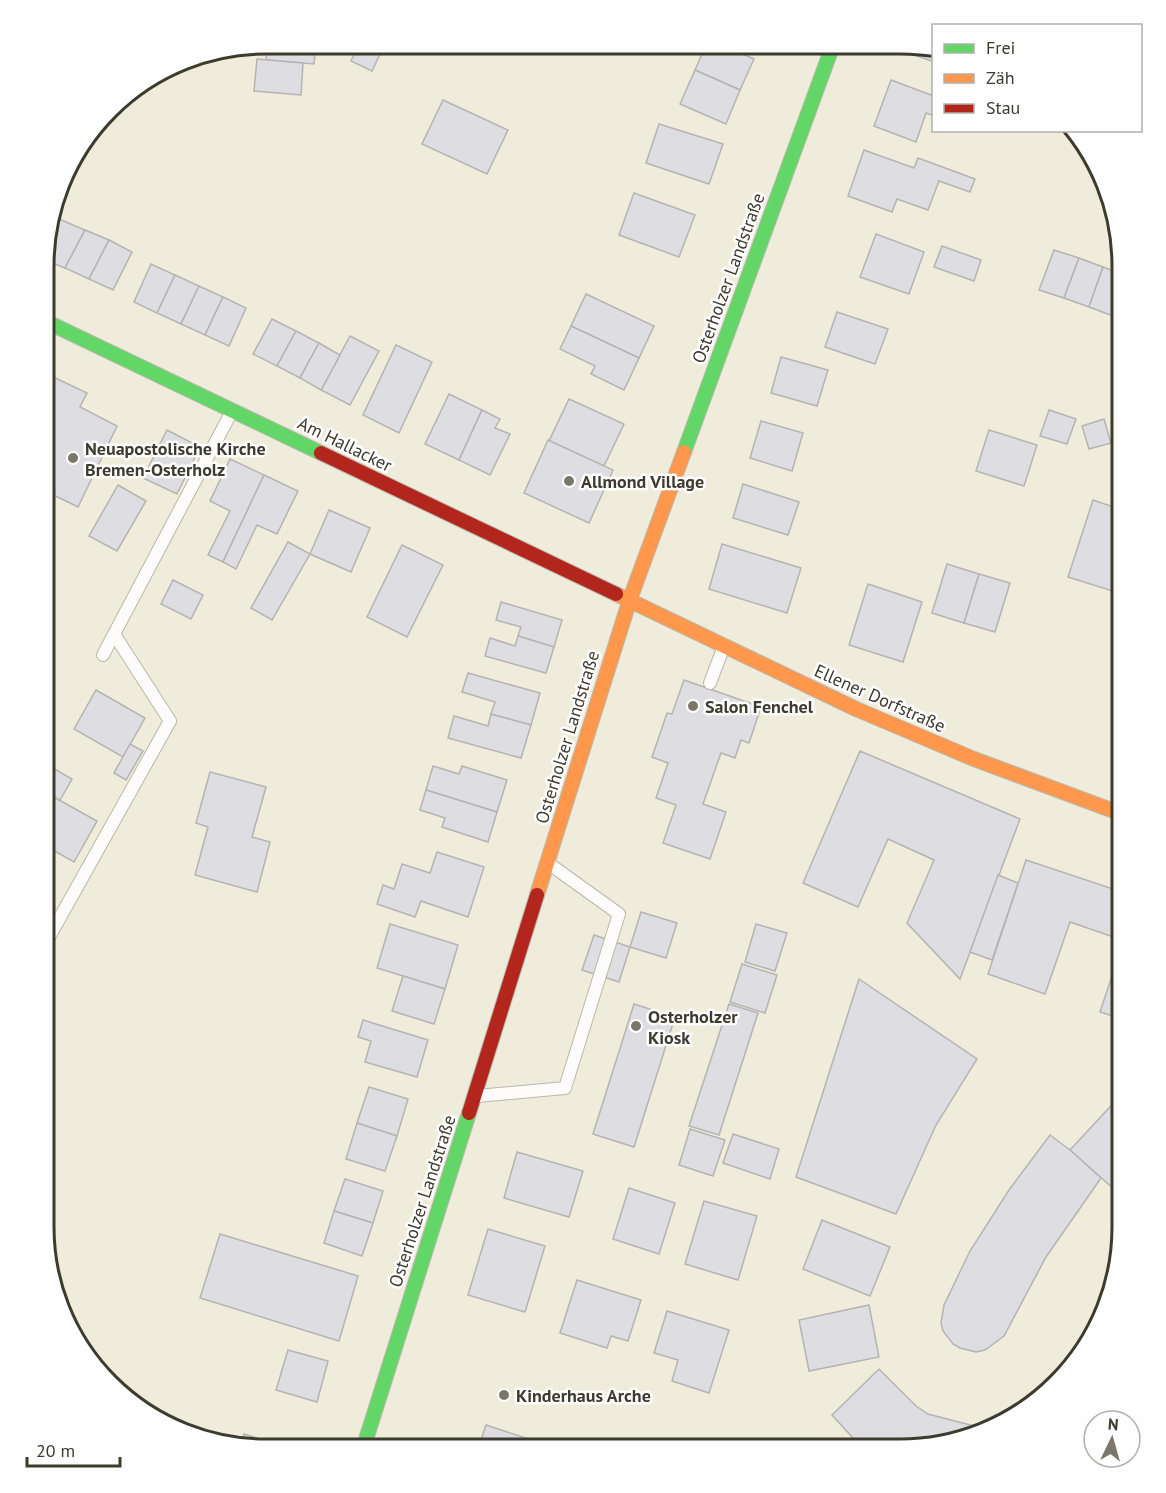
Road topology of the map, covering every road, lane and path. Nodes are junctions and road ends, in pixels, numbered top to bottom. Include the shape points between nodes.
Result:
1 (830, 54) edge
2 (54, 325) edge
3 (233, 410) junction
4 (630, 599) junction
5 (114, 634) junction
6 (725, 645) junction
7 (103, 655) dead end
8 (710, 683) dead end
9 (1112, 810) edge
10 (547, 862) junction
11 (54, 928) edge
12 (474, 1096) junction
13 (366, 1439) edge

1 - 4 main road, Osterholzer Landstraße
2 - 3 main road, Am Hallacker
3 - 4 main road, Am Hallacker
3 - 5 lane
4 - 6 main road, Ellener Dorfstraße
4 - 10 main road, Osterholzer Landstraße
5 - 7 lane
5 - 11 lane via 170,721
6 - 8 lane
6 - 9 main road, Ellener Dorfstraße via 856,709 952,750
10 - 12 main road, Osterholzer Landstraße
10 - 12 lane via 619,914 613,936 565,1088
12 - 13 main road, Osterholzer Landstraße

